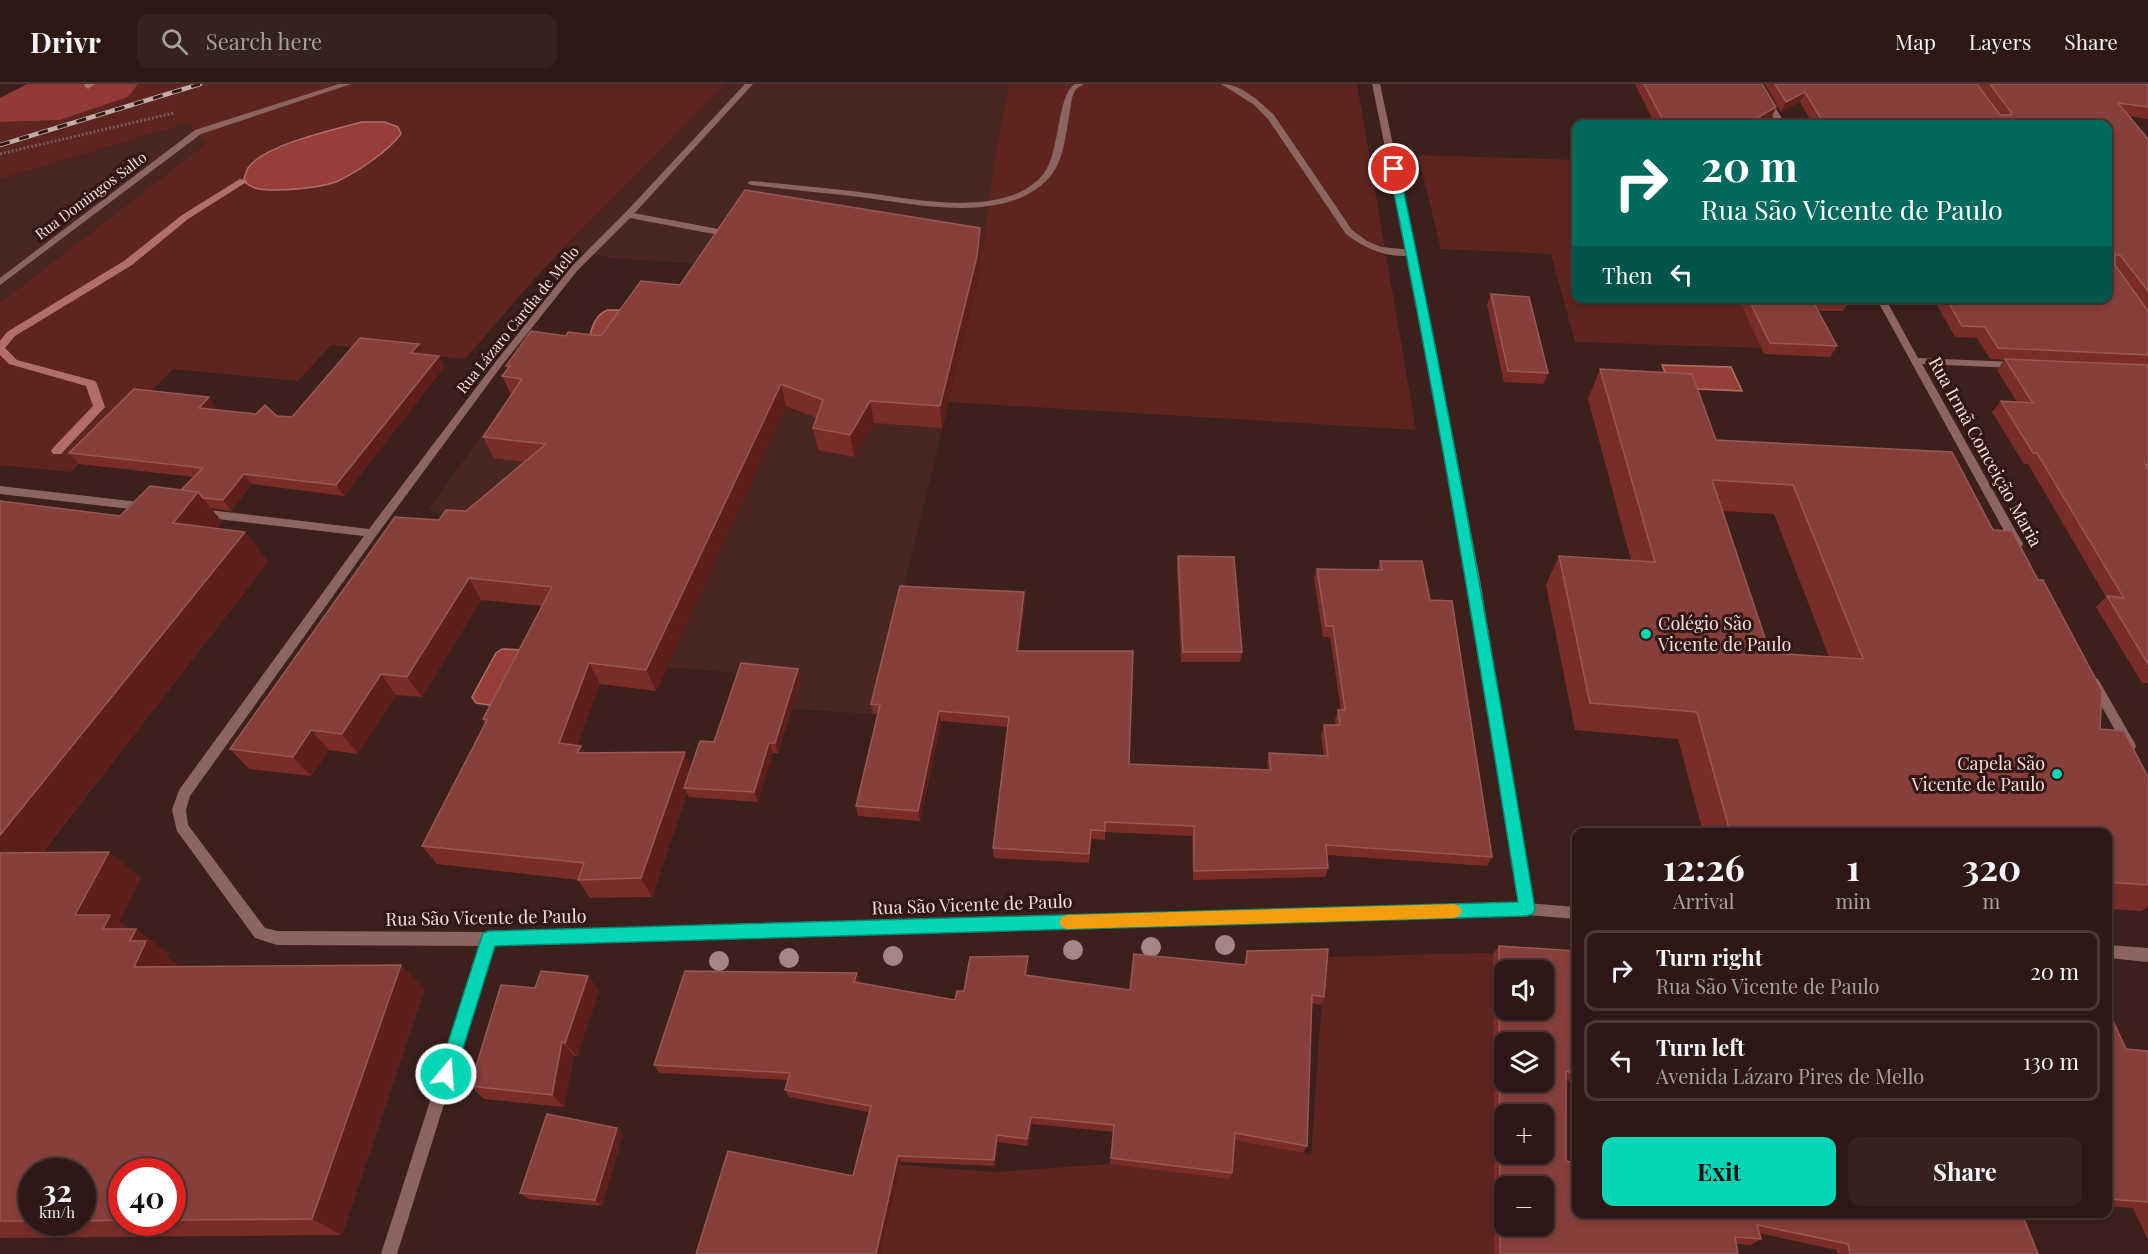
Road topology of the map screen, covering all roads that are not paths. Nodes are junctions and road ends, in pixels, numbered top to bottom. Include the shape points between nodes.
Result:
1 (346, 84) edge
2 (749, 84) edge
3 (1080, 84) edge
4 (1225, 84) edge
5 (1376, 84) edge
6 (1758, 84) edge
7 (1779, 120) edge
8 (751, 183) dead end
9 (628, 215) junction
10 (729, 234) edge
11 (1412, 253) junction
12 (0, 282) edge
13 (1883, 303) edge
14 (1916, 361) junction
15 (2032, 366) edge
16 (0, 490) edge
17 (163, 508) edge
18 (186, 511) edge
19 (372, 533) junction
20 (2026, 560) edge
21 (2090, 674) edge
22 (2136, 757) edge
23 (1527, 909) junction
24 (1572, 913) edge
25 (489, 939) junction
26 (2112, 952) edge
27 (2148, 955) edge
28 (389, 1254) edge

1 - 12 street, Rua Domingos Salto via 198,132
2 - 9 street, Rua Lázaro Cardia de Mello
3 - 8 street via 1068,99 1053,166 1031,190 1012,197 994,202 942,204
4 - 11 street via 1256,102 1271,117 1349,232 1362,244 1377,251
5 - 11 street
6 - 7 street
9 - 10 street
9 - 19 street, Rua Lázaro Cardia de Mello via 574,269
11 - 23 street via 1474,579
13 - 14 street, Rua Irmã Conceição Maria
14 - 15 street
14 - 20 street, Rua Irmã Conceição Maria
16 - 17 street
18 - 19 street
19 - 25 street, Rua São Vicente de Paulo via 184,794 180,810 182,827 260,933 277,939
21 - 22 street
23 - 24 street, Rua São Vicente de Paulo
23 - 25 street, Rua São Vicente de Paulo
25 - 28 street
26 - 27 street

